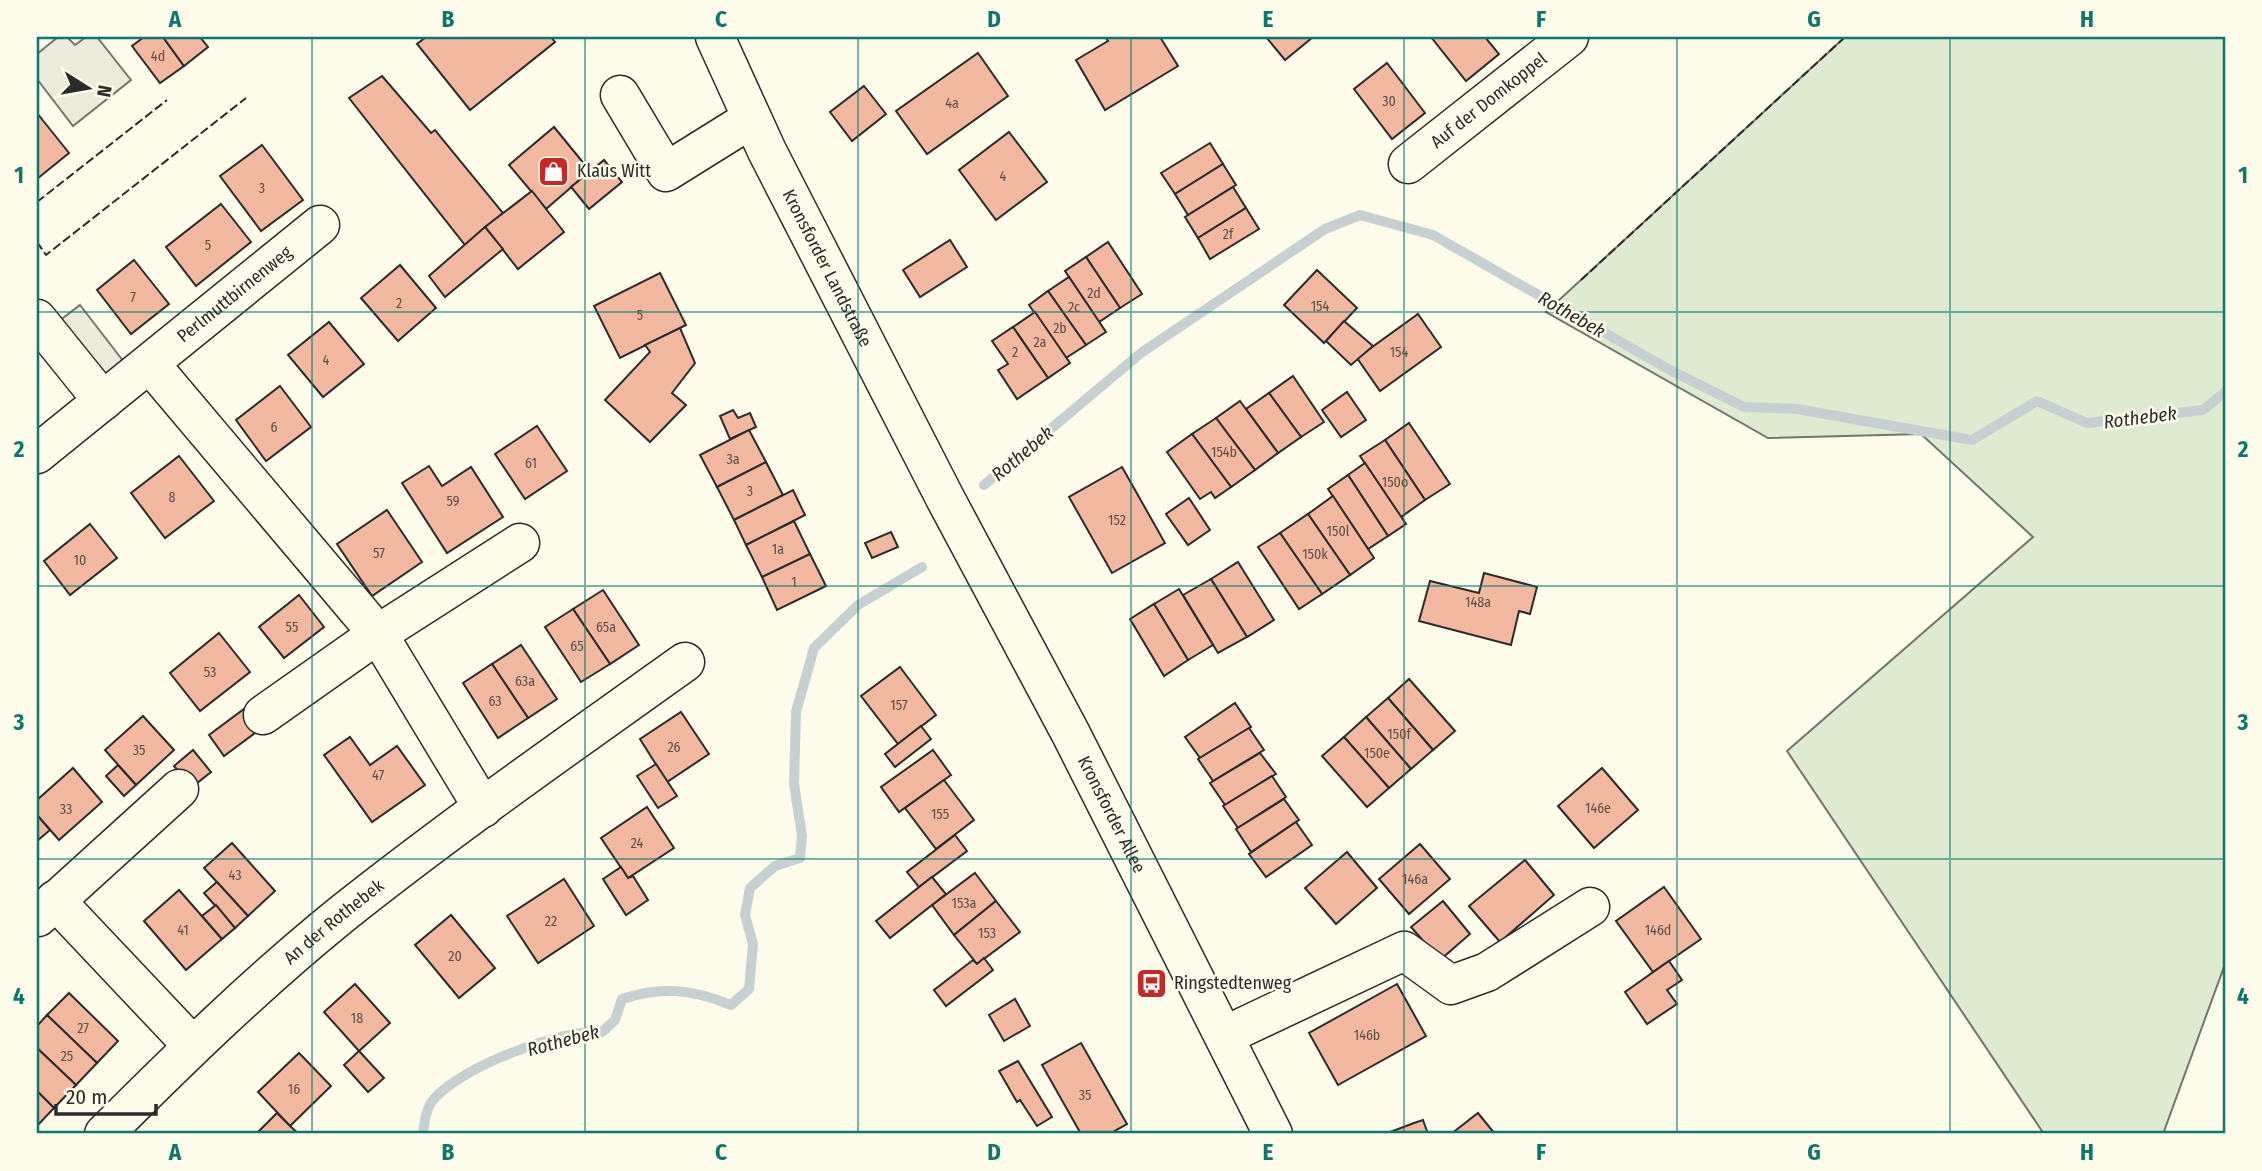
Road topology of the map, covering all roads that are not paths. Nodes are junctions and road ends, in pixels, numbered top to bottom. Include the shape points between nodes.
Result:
1 (715, 37) edge
2 (1569, 37) edge
3 (620, 95) dead end
4 (751, 118) junction
5 (1409, 164) dead end
6 (320, 225) dead end
7 (37, 319) edge
8 (150, 364) junction
9 (103, 401) junction
10 (37, 454) edge
11 (945, 498) joint
12 (520, 543) dead end
13 (378, 634) junction
14 (685, 662) dead end
15 (263, 715) dead end
16 (179, 789) dead end
17 (483, 808) junction
18 (1590, 906) dead end
19 (46, 909) edge
20 (1224, 1036) junction
21 (192, 1045) junction
22 (1264, 1131) edge
23 (104, 1134) edge

1 - 4 street, Kronsforder Landstraße
2 - 5 street, Auf der Domkoppel
3 - 4 street via 666,172
4 - 11 street, Kronsforder Landstraße
6 - 8 street, Perlmuttbirnenweg
7 - 9 street
8 - 9 street, Perlmuttbirnenweg
8 - 13 street
9 - 10 street, Perlmuttbirnenweg
11 - 20 street, Kronsforder Allee
12 - 13 street
13 - 15 street
13 - 17 street
14 - 17 street, An der Rothebek
16 - 19 street
17 - 21 street, An der Rothebek via 341,915
18 - 20 street via 1487,972 1451,985 1404,951
19 - 21 street
20 - 22 street, Kronsforder Allee
21 - 23 street, An der Rothebek

